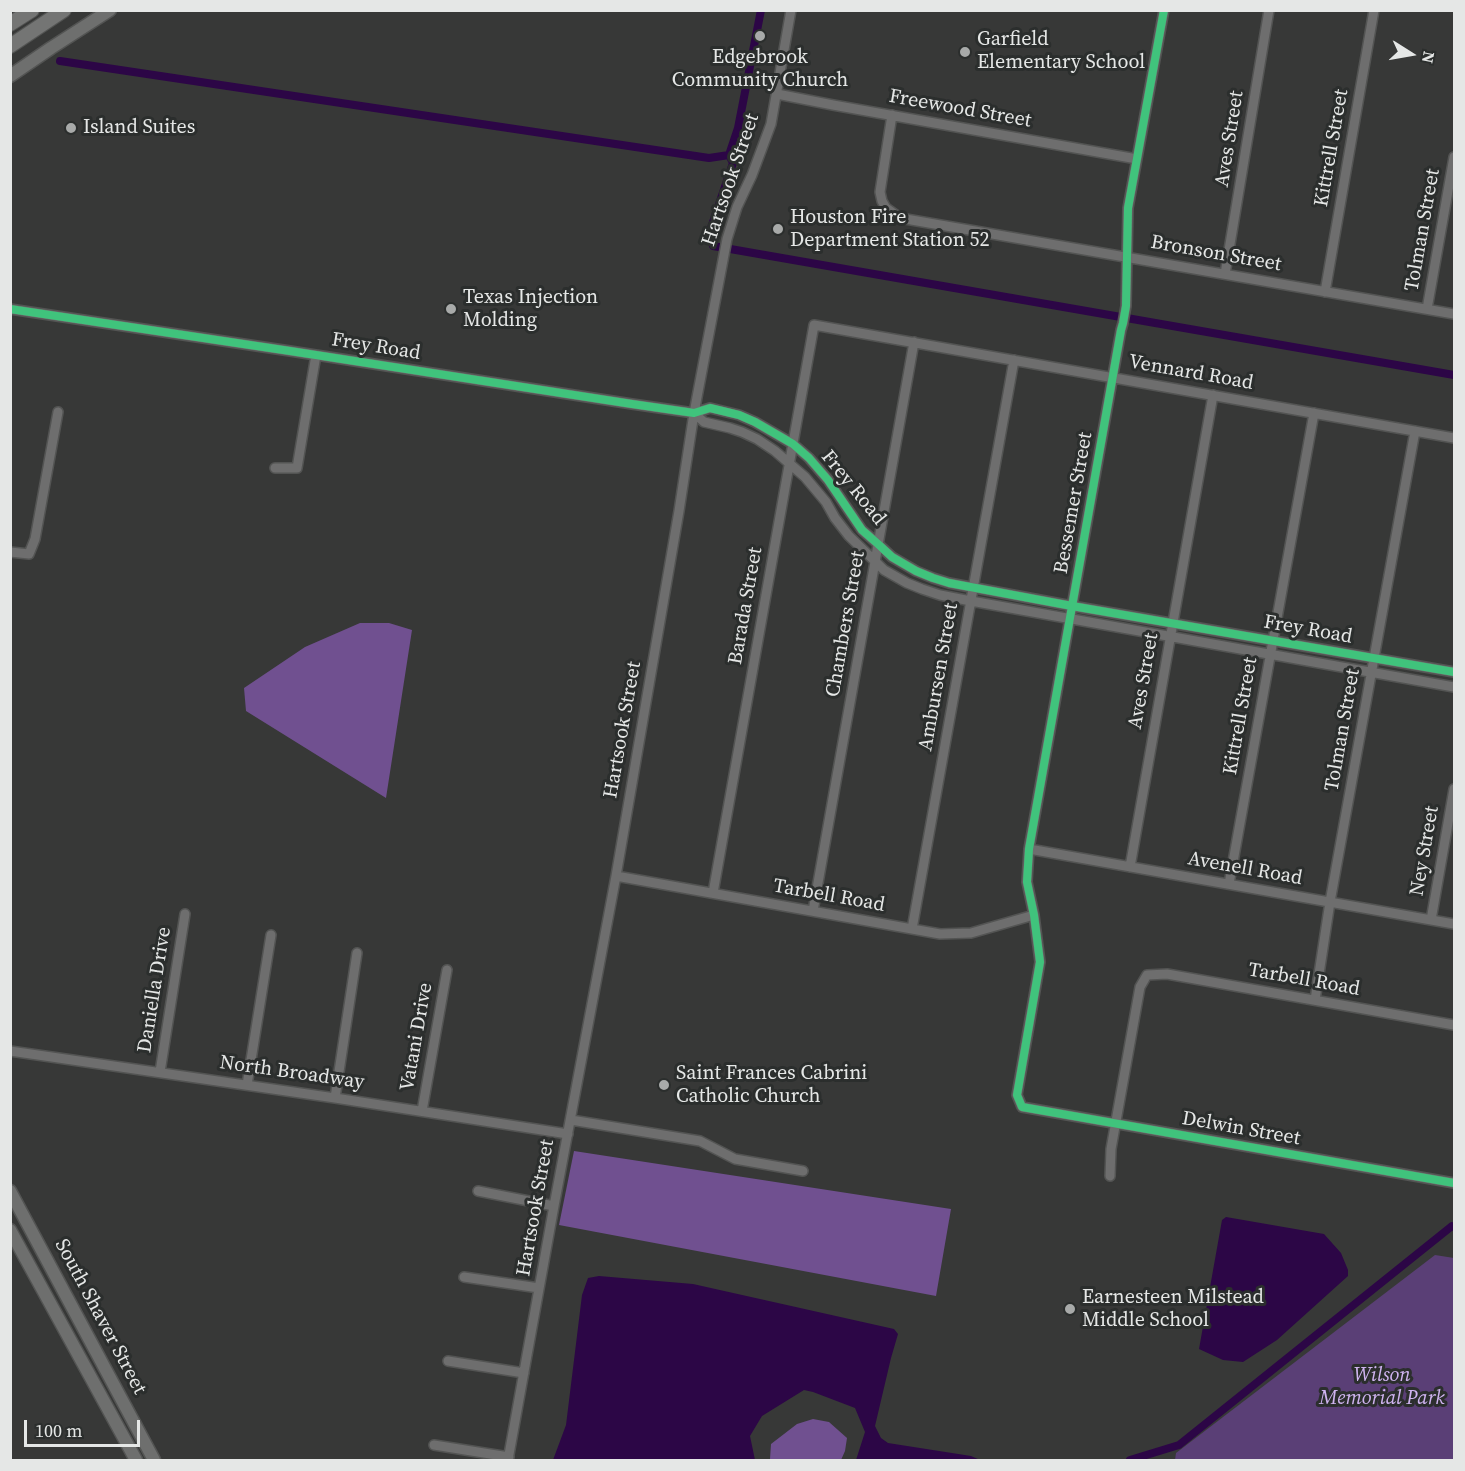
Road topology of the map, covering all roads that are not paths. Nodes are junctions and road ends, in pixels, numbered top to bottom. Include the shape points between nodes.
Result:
1 (32, 10) edge
2 (64, 10) edge
3 (110, 10) edge
4 (791, 10) edge
5 (1164, 10) edge
6 (1269, 10) edge
7 (1374, 10) edge
8 (10, 24) edge
9 (10, 46) edge
10 (10, 76) edge
11 (777, 93) junction
12 (892, 116) junction
13 (1455, 157) edge
14 (1137, 159) junction
15 (1126, 257) junction
16 (1225, 274) junction
17 (1325, 292) junction
18 (10, 309) edge
19 (1428, 309) junction
20 (1455, 314) edge
21 (814, 324) joint
22 (914, 342) junction
23 (316, 355) junction
24 (1014, 360) junction
25 (1113, 377) junction
26 (1214, 395) junction
27 (58, 412) dead end
28 (694, 413) junction
29 (1314, 413) junction
30 (1415, 431) junction
31 (1455, 438) edge
32 (793, 444) junction
33 (789, 463) junction
34 (275, 468) dead end
35 (878, 544) junction
36 (10, 552) edge
37 (875, 562) junction
38 (973, 587) junction
39 (971, 601) junction
40 (1072, 606) junction
41 (1070, 619) junction
42 (1173, 623) junction
43 (1171, 637) junction
44 (1273, 641) junction
45 (1271, 654) junction
46 (1374, 658) junction
47 (1371, 672) junction
48 (1455, 672) edge
49 (1455, 687) edge
50 (1455, 789) edge
51 (1029, 849) junction
52 (1130, 867) junction
53 (616, 876) junction
54 (1229, 884) junction
55 (713, 893) junction
56 (1330, 902) junction
57 (813, 911) junction
58 (185, 914) dead end
59 (1034, 915) junction
60 (1431, 920) junction
61 (1455, 924) edge
62 (912, 929) junction
63 (271, 935) dead end
64 (357, 953) dead end
65 (447, 970) dead end
66 (1315, 1000) junction
67 (1455, 1025) edge
68 (10, 1051) edge
69 (160, 1072) junction
70 (247, 1085) junction
71 (335, 1098) junction
72 (1022, 1107) joint
73 (422, 1111) junction
74 (571, 1119) junction
75 (1116, 1123) junction
76 (568, 1134) junction
77 (803, 1171) dead end
78 (1110, 1176) dead end
79 (1455, 1183) edge
80 (10, 1191) edge
81 (478, 1191) dead end
82 (554, 1206) junction
83 (10, 1230) edge
84 (40, 1247) junction
85 (24, 1255) junction
86 (464, 1276) dead end
87 (539, 1288) junction
88 (80, 1322) junction
89 (64, 1330) junction
90 (448, 1360) dead end
91 (524, 1372) junction
92 (134, 1422) junction
93 (119, 1429) junction
94 (434, 1445) dead end
95 (508, 1459) edge
96 (136, 1461) edge
97 (154, 1461) edge

1 - 8 highway
2 - 9 highway
3 - 10 main road
4 - 11 street, Hartsook Street
5 - 14 street, Bessemer Street
6 - 16 street, Aves Street
7 - 17 street, Kittrell Street
11 - 12 street, Freewood Street
11 - 28 street, Hartsook Street via 771,124 727,239
12 - 14 street, Freewood Street
12 - 15 street, Bronson Street via 880,192 891,213 900,218
13 - 19 street, Tolman Street
14 - 15 street, Bessemer Street via 1128,208
15 - 16 street, Bronson Street
15 - 25 street, Bessemer Street via 1126,306
16 - 17 street, Bronson Street
17 - 19 street, Bronson Street
18 - 23 street, Frey Road
19 - 20 street, Bronson Street
21 - 22 street, Vennard Road
21 - 32 street, Barada Street
22 - 24 street, Vennard Road
22 - 35 street, Chambers Street
23 - 28 street, Frey Road
23 - 34 street via 297,468
24 - 25 street, Vennard Road
24 - 38 street, Ambursen Street
25 - 26 street, Vennard Road
25 - 40 street, Bessemer Street
26 - 29 street, Vennard Road
26 - 42 street, Aves Street
27 - 36 street via 35,539 29,554
28 - 32 street, Frey Road via 710,408 739,416
28 - 33 street, Frey Road via 705,422 757,439
28 - 53 street, Hartsook Street
29 - 30 street, Vennard Road
29 - 44 street, Kittrell Street
30 - 31 street, Vennard Road
30 - 46 street, Tolman Street
32 - 33 street, Barada Street
32 - 35 street, Frey Road via 828,480 862,530
33 - 37 street, Frey Road
33 - 55 street, Barada Street
35 - 37 street, Chambers Street
35 - 38 street, Frey Road via 916,571
37 - 39 street, Frey Road via 907,584
37 - 57 street, Chambers Street
38 - 39 street, Ambursen Street
38 - 40 street, Frey Road
39 - 41 street, Frey Road
39 - 62 street, Ambursen Street
40 - 41 street, Bessemer Street
40 - 42 street, Frey Road
41 - 43 street, Frey Road
41 - 51 street, Bessemer Street
42 - 43 street, Aves Street
42 - 44 street, Frey Road
43 - 45 street, Frey Road
43 - 52 street, Aves Street
44 - 45 street, Kittrell Street
44 - 46 street, Frey Road
45 - 47 street, Frey Road
45 - 54 street, Kittrell Street
46 - 47 street, Tolman Street
46 - 48 street, Frey Road
47 - 49 street, Frey Road
47 - 56 street, Tolman Street
50 - 60 street, Ney Street
51 - 52 street, Avenell Road
51 - 59 street, Bessemer Street via 1027,882
52 - 54 street, Avenell Road
53 - 55 street, Tarbell Road
53 - 74 street, Hartsook Street
54 - 56 street, Avenell Road
55 - 57 street, Tarbell Road
56 - 60 street, Avenell Road
56 - 66 street, Tolman Street
57 - 62 street, Tarbell Road
58 - 69 street, Daniella Drive
59 - 62 street, Tarbell Road via 971,933 940,934
59 - 72 street, Bessemer Street via 1040,962 1017,1095
60 - 61 street, Avenell Road
63 - 70 street
64 - 71 street
65 - 73 street, Vatani Drive
66 - 67 street, Tarbell Road
66 - 75 street, Tarbell Road via 1167,974 1147,975 1140,987
68 - 69 street, North Broadway
69 - 70 street, North Broadway
70 - 71 street, North Broadway
71 - 73 street, North Broadway
72 - 75 street, Delwin Street
73 - 76 street, North Broadway
74 - 76 street, Hartsook Street
74 - 77 street via 700,1141 735,1159
75 - 78 street
75 - 79 street, Delwin Street
76 - 82 street, Hartsook Street
80 - 84 main road, South Shaver Street
81 - 82 street
82 - 87 street, Hartsook Street
83 - 85 main road, South Shaver Street
84 - 85 main road
84 - 88 main road, South Shaver Street
85 - 89 main road, South Shaver Street
86 - 87 street
87 - 91 street, Hartsook Street
88 - 89 main road
88 - 92 main road, South Shaver Street
89 - 93 main road, South Shaver Street
90 - 91 street
91 - 95 street, Hartsook Street
92 - 93 main road
92 - 97 main road, South Shaver Street
93 - 96 main road, South Shaver Street
94 - 95 street

